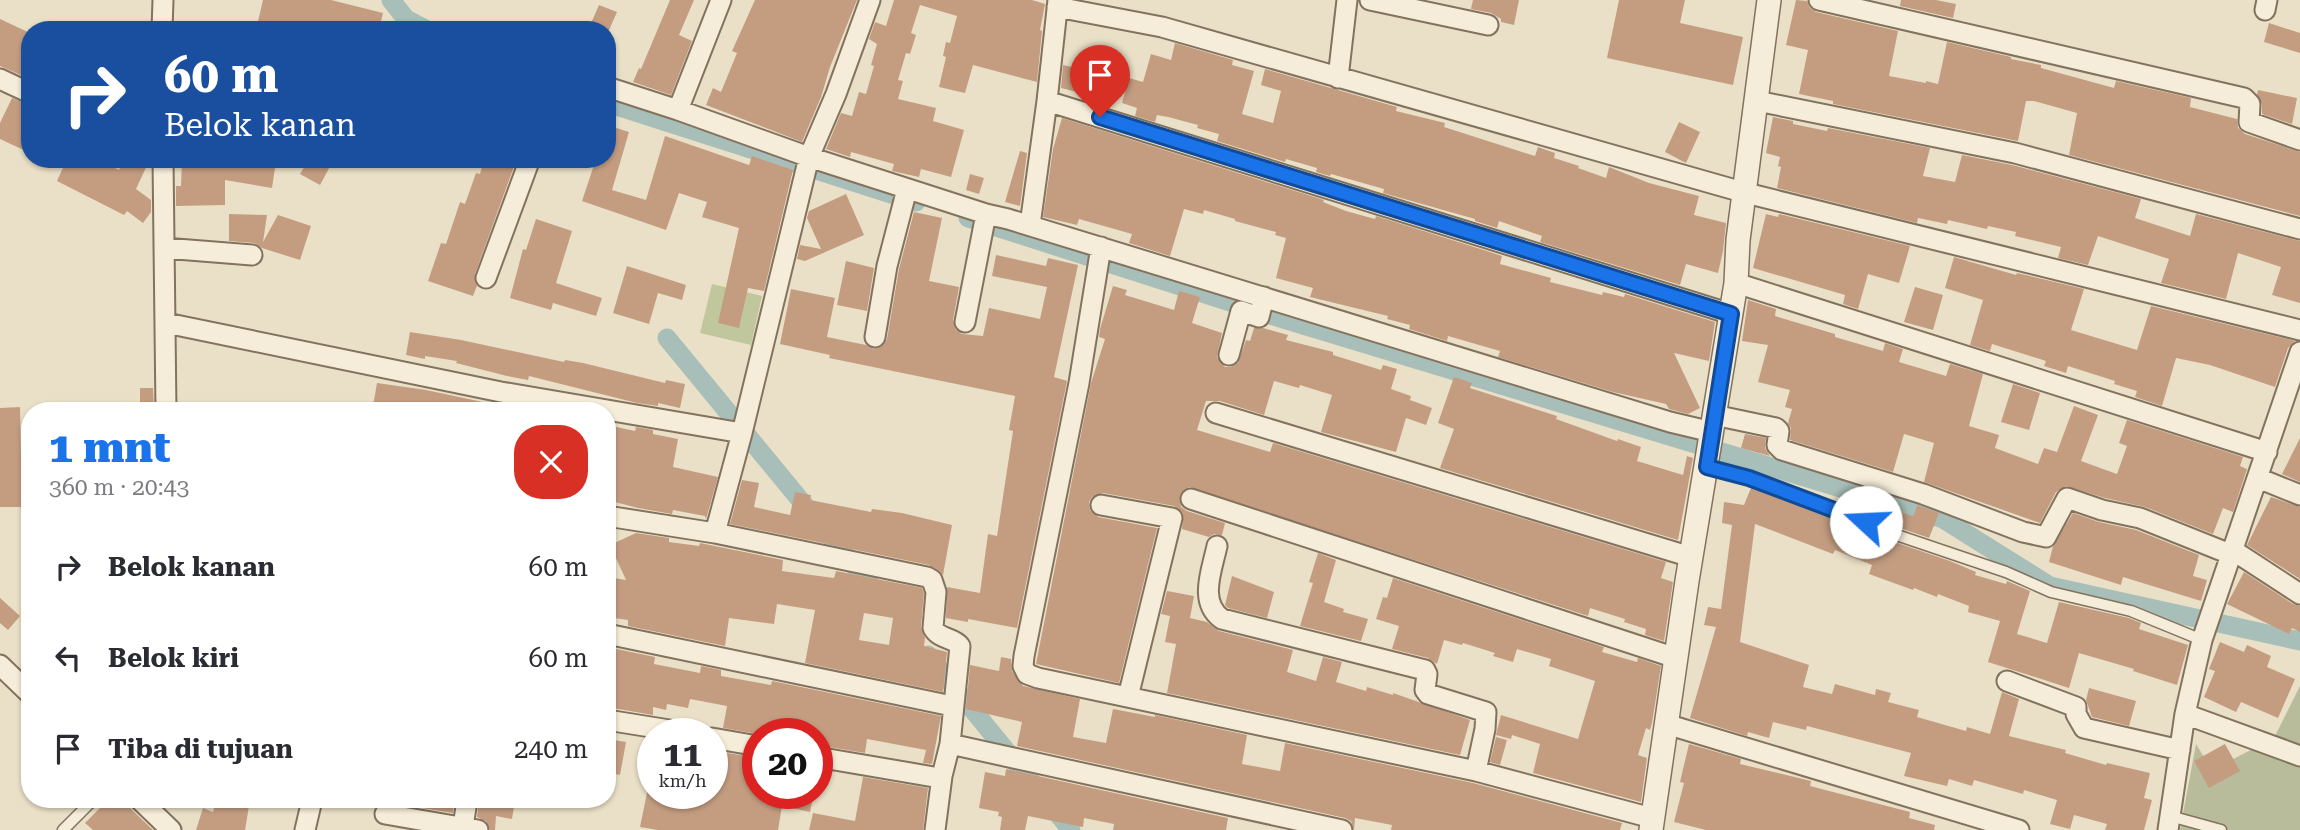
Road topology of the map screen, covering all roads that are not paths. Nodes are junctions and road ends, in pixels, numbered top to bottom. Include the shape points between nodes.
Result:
1 (163, 0) edge
2 (721, 0) edge
3 (870, 0) edge
4 (1348, 0) edge
5 (1370, 0) edge
6 (1769, 0) edge
7 (1819, 0) edge
8 (1057, 3) edge
9 (162, 21) edge
10 (1488, 24) dead end
11 (1338, 78) junction
12 (0, 79) edge
13 (21, 89) edge
14 (616, 90) edge
15 (1047, 101) junction
16 (1757, 101) junction
17 (678, 110) junction
18 (2300, 141) edge
19 (809, 157) junction
20 (163, 168) edge
21 (527, 168) edge
22 (906, 191) junction
23 (1746, 193) junction
24 (984, 223) junction
25 (1030, 225) junction
26 (2300, 229) edge
27 (164, 248) junction
28 (252, 255) dead end
29 (1099, 258) junction
30 (486, 278) dead end
31 (1736, 283) junction
32 (1264, 298) junction
33 (1731, 314) junction
34 (965, 322) dead end
35 (166, 323) junction
36 (2300, 330) edge
37 (875, 337) dead end
38 (2300, 352) edge
39 (1229, 355) dead end
40 (166, 402) edge
41 (559, 402) edge
42 (616, 412) edge
43 (1216, 413) dead end
44 (1712, 427) junction
45 (742, 433) junction
46 (2267, 452) junction
47 (1707, 467) junction
48 (2258, 478) junction
49 (2300, 495) edge
50 (1191, 499) dead end
51 (1101, 505) dead end
52 (616, 517) edge
53 (715, 533) junction
54 (1217, 547) dead end
55 (2231, 551) junction
56 (1691, 557) junction
57 (2300, 594) edge
58 (616, 636) edge
59 (2202, 640) junction
60 (1676, 658) junction
61 (0, 665) edge
62 (2007, 681) dead end
63 (21, 685) edge
64 (1128, 698) junction
65 (952, 706) junction
66 (2185, 714) junction
67 (616, 721) edge
68 (1666, 723) junction
69 (637, 725) edge
70 (950, 744) junction
71 (2180, 750) junction
72 (2300, 755) edge
73 (833, 760) edge
74 (1476, 771) junction
75 (942, 776) junction
76 (85, 808) edge
77 (148, 808) edge
78 (310, 808) edge
79 (468, 808) edge
80 (385, 814) dead end
81 (2169, 823) edge
82 (1651, 824) edge
83 (470, 828) edge
84 (63, 830) edge
85 (171, 830) edge
86 (305, 830) edge
87 (935, 830) edge
88 (1342, 830) edge
89 (2020, 830) edge
90 (2221, 830) edge

1 - 9 street
2 - 17 street
3 - 19 street
4 - 11 street
5 - 10 street
6 - 16 street
7 - 18 street via 2244,98 2250,104 2249,122
8 - 11 street via 1162,27
8 - 15 street
11 - 23 street
12 - 13 street
14 - 17 street
15 - 25 street
15 - 33 street
16 - 23 street
16 - 26 street via 2015,153
17 - 19 street
19 - 22 street
19 - 45 street
20 - 27 street
21 - 30 street
22 - 24 street
22 - 37 street
23 - 31 street
23 - 36 street
24 - 25 street
24 - 34 street
25 - 29 street
27 - 28 street
27 - 35 street
29 - 32 street
29 - 64 street via 1023,666 1032,677
31 - 33 street
31 - 46 street
32 - 39 street via 1259,317 1241,311
32 - 44 street via 1657,418
33 - 44 street
35 - 40 street
35 - 41 street
38 - 46 street
42 - 45 street
43 - 56 street
44 - 47 street
44 - 55 street via 1776,428 1777,445 1782,450 1923,494 2022,532 2046,537 2067,498
45 - 53 street
46 - 48 street
47 - 56 street
47 - 59 lane via 1749,478 2051,592 2131,611
48 - 49 street
48 - 55 street
50 - 60 street
51 - 64 street via 1172,518
52 - 53 street
53 - 65 street via 932,580 936,592 933,628 960,646
54 - 74 street via 1208,595 1217,616 1425,670 1428,694 1486,712
55 - 57 street
55 - 59 street
56 - 60 street
58 - 65 street
59 - 66 street
60 - 68 street
61 - 63 street
62 - 71 street via 2076,707 2084,728
64 - 74 street
65 - 70 street
66 - 71 street
66 - 72 street
67 - 69 street
68 - 82 street
68 - 89 street
70 - 75 street
70 - 88 street
71 - 81 street
73 - 75 street
74 - 82 street
75 - 87 street
76 - 84 lane
77 - 85 street
78 - 86 street
79 - 83 street
80 - 83 street
81 - 90 lane

